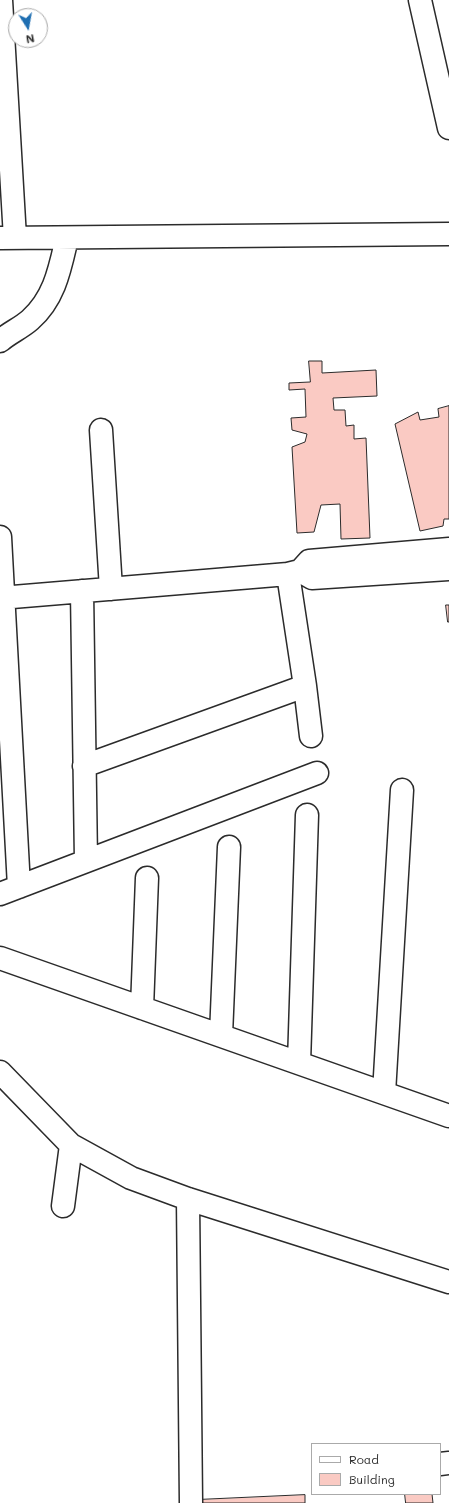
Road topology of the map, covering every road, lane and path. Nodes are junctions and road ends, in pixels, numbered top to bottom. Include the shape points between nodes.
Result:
1 (1, 0) edge
2 (420, 0) edge
3 (449, 128) edge
4 (449, 234) edge
5 (7, 238) edge
6 (67, 238) junction
7 (0, 341) edge
8 (101, 430) dead end
9 (0, 537) edge
10 (449, 550) edge
11 (449, 569) edge
12 (294, 573) junction
13 (111, 589) junction
14 (82, 591) junction
15 (1, 598) edge
16 (305, 686) junction
17 (311, 736) dead end
18 (84, 766) junction
19 (317, 773) dead end
20 (402, 790) dead end
21 (307, 815) dead end
22 (229, 846) dead end
23 (86, 861) junction
24 (147, 878) dead end
25 (9, 891) edge
26 (0, 958) edge
27 (142, 1008) junction
28 (221, 1036) junction
29 (299, 1063) junction
30 (0, 1072) edge
31 (384, 1093) junction
32 (449, 1116) edge
33 (72, 1145) junction
34 (188, 1199) junction
35 (63, 1206) dead end
36 (449, 1282) edge
37 (191, 1503) edge

1 - 5 street
2 - 3 street
4 - 6 street
5 - 6 street
6 - 7 street via 60,272 49,298 30,320
8 - 13 street
9 - 15 street
10 - 12 street via 309,561
11 - 12 street via 312,578
12 - 13 street
12 - 16 street
13 - 14 street
14 - 15 street
14 - 18 street
15 - 25 street
16 - 17 street
16 - 18 street
18 - 23 street
19 - 23 street
20 - 31 street
21 - 29 street
22 - 28 street
23 - 25 street
24 - 27 street
26 - 27 street
27 - 28 street
28 - 29 street
29 - 31 street
30 - 33 street
31 - 32 street
33 - 34 street via 131,1178
33 - 35 street
34 - 36 street
34 - 37 street

